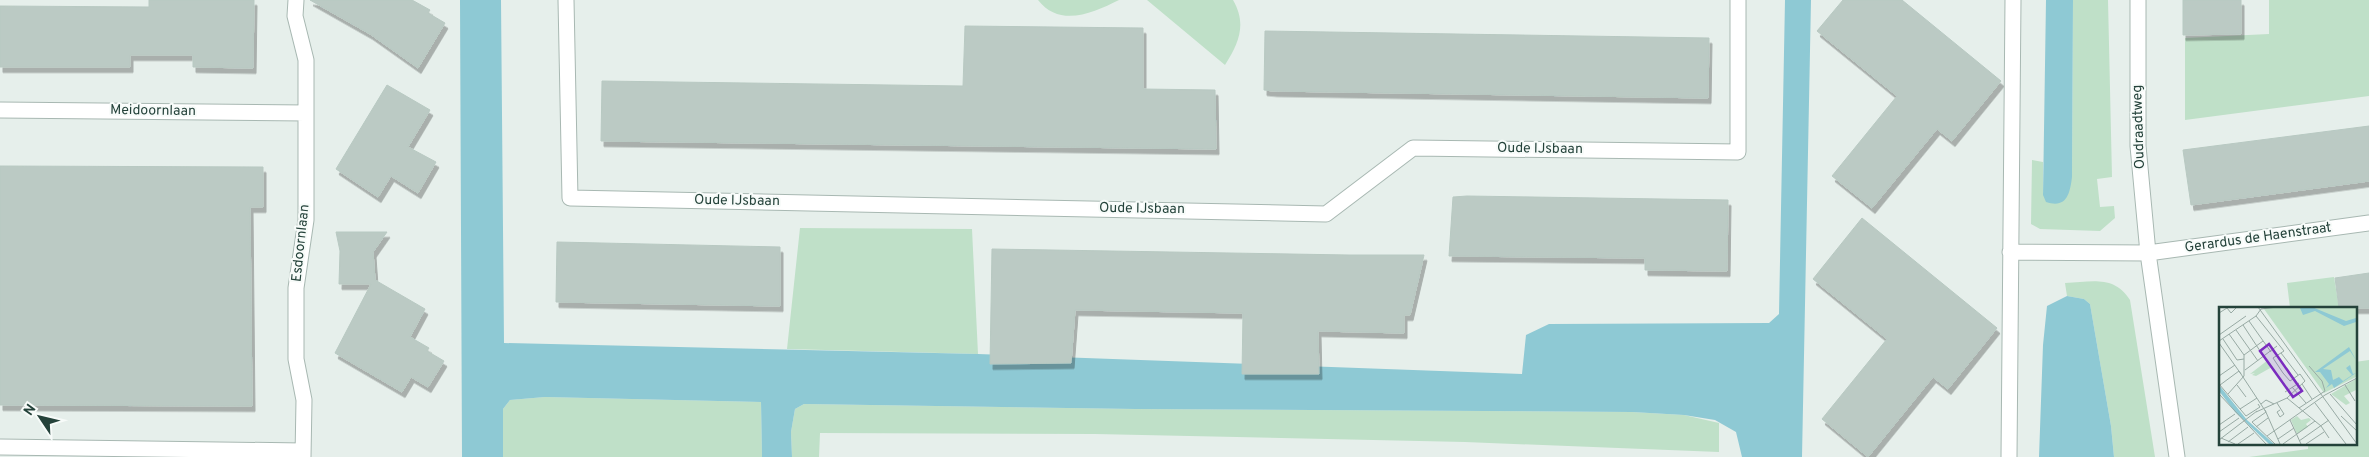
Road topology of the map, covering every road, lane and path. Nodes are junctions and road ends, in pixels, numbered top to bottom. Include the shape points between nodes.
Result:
1 (296, 0) edge
2 (566, 0) edge
3 (1738, 0) edge
4 (2013, 0) edge
5 (2138, 0) edge
6 (0, 110) edge
7 (306, 113) junction
8 (2369, 223) edge
9 (2010, 252) junction
10 (2148, 253) junction
11 (0, 447) edge
12 (303, 454) edge
13 (2009, 457) edge
14 (2177, 457) edge

1 - 7 street, Esdoornlaan via 295,16 306,60
2 - 3 street, Oude IJsbaan via 570,198 1326,214 1414,148 1738,152
4 - 9 street
5 - 10 street, Oudraadtweg via 2138,146
6 - 7 street, Meidoornlaan
7 - 12 street, Esdoornlaan via 306,220 296,288 296,359 304,400
8 - 10 street, Gerardus de Haenstraat
9 - 10 street
9 - 13 street
10 - 14 street, Oudraadtweg
11 - 12 street

